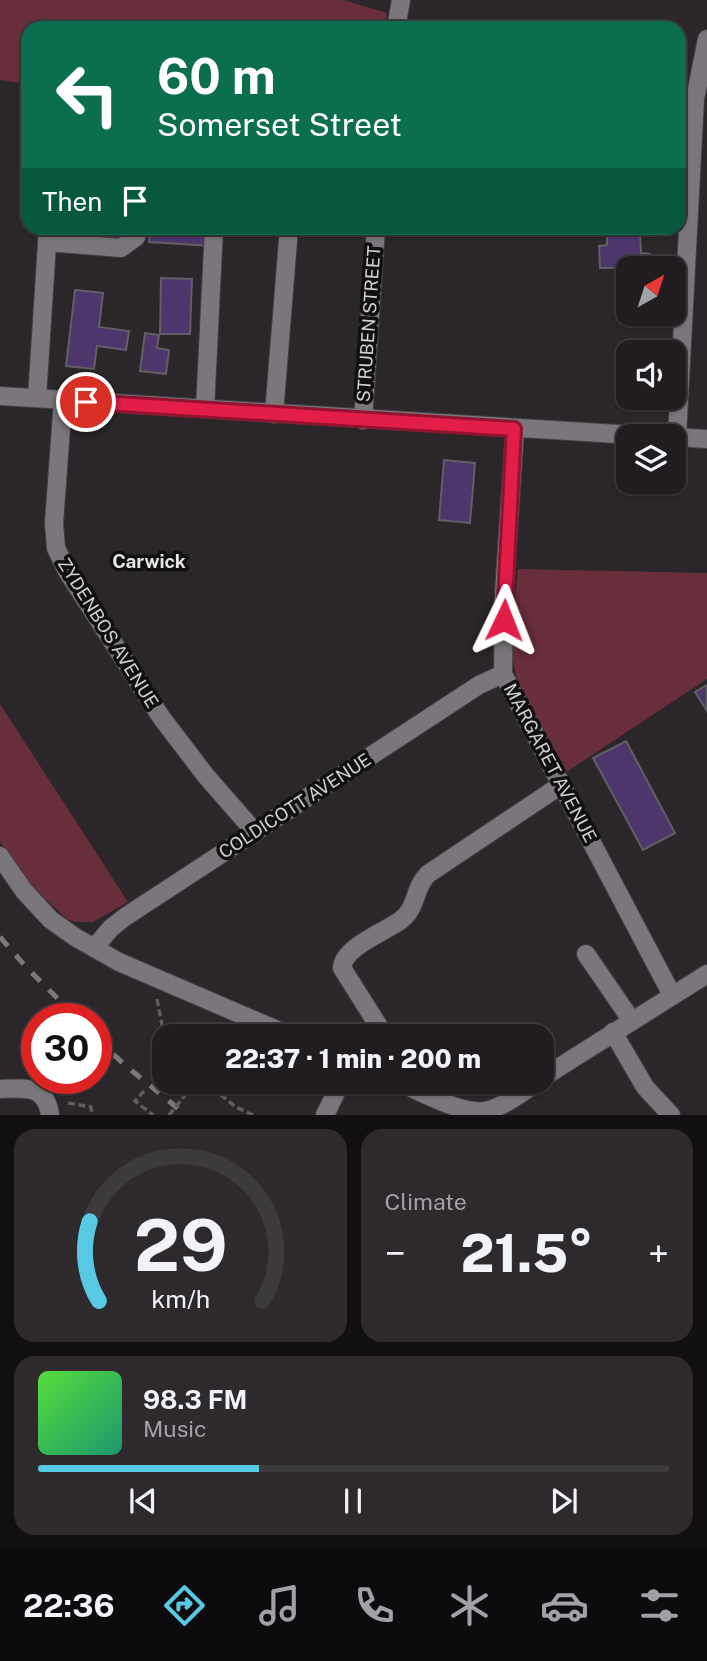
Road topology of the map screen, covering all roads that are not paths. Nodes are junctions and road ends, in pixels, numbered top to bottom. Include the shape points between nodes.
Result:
1 (401, 0) edge
2 (397, 21) edge
3 (707, 39) edge
4 (48, 235) edge
5 (53, 235) edge
6 (137, 235) edge
7 (214, 235) edge
8 (288, 235) edge
9 (376, 235) edge
10 (0, 396) edge
11 (37, 398) junction
12 (63, 400) junction
13 (205, 410) junction
14 (274, 414) junction
15 (363, 420) junction
16 (677, 424) edge
17 (514, 429) junction
18 (616, 434) edge
19 (686, 438) edge
20 (707, 439) edge
21 (503, 674) junction
22 (561, 785) junction
23 (255, 832) junction
24 (0, 856) edge
25 (94, 948) junction
26 (586, 954) dead end
27 (707, 974) edge
28 (672, 995) junction
29 (632, 1021) junction
30 (263, 1024) edge
31 (377, 1024) edge
32 (613, 1032) junction
33 (554, 1069) edge
34 (0, 1089) edge
35 (335, 1094) edge
36 (427, 1094) edge
37 (517, 1094) edge
38 (49, 1108) edge
39 (325, 1115) edge
40 (671, 1115) edge

1 - 2 street
3 - 16 street via 695,99
4 - 11 street
5 - 6 street via 121,248
7 - 13 street
8 - 14 street
9 - 15 street, STRUBEN STREET
10 - 11 street
11 - 12 street
12 - 13 street
12 - 23 street, ZYDENBOS AVENUE via 56,548 161,717
13 - 14 street
14 - 15 street
15 - 17 street
17 - 18 street
17 - 21 street, MARGARET AVENUE
19 - 20 street
21 - 22 street, MARGARET AVENUE
21 - 23 street, COLDICOTT AVENUE via 479,685
22 - 28 street, MARGARET AVENUE
22 - 31 street via 428,874 410,911 346,955 342,968
23 - 25 street, COLDICOTT AVENUE via 125,917
24 - 25 street via 51,920
25 - 30 street
26 - 29 street
27 - 28 street
28 - 29 street
29 - 32 street
32 - 33 street
32 - 40 street via 645,1087
34 - 38 street via 42,1094
35 - 39 street
36 - 37 street via 467,1111 485,1112

